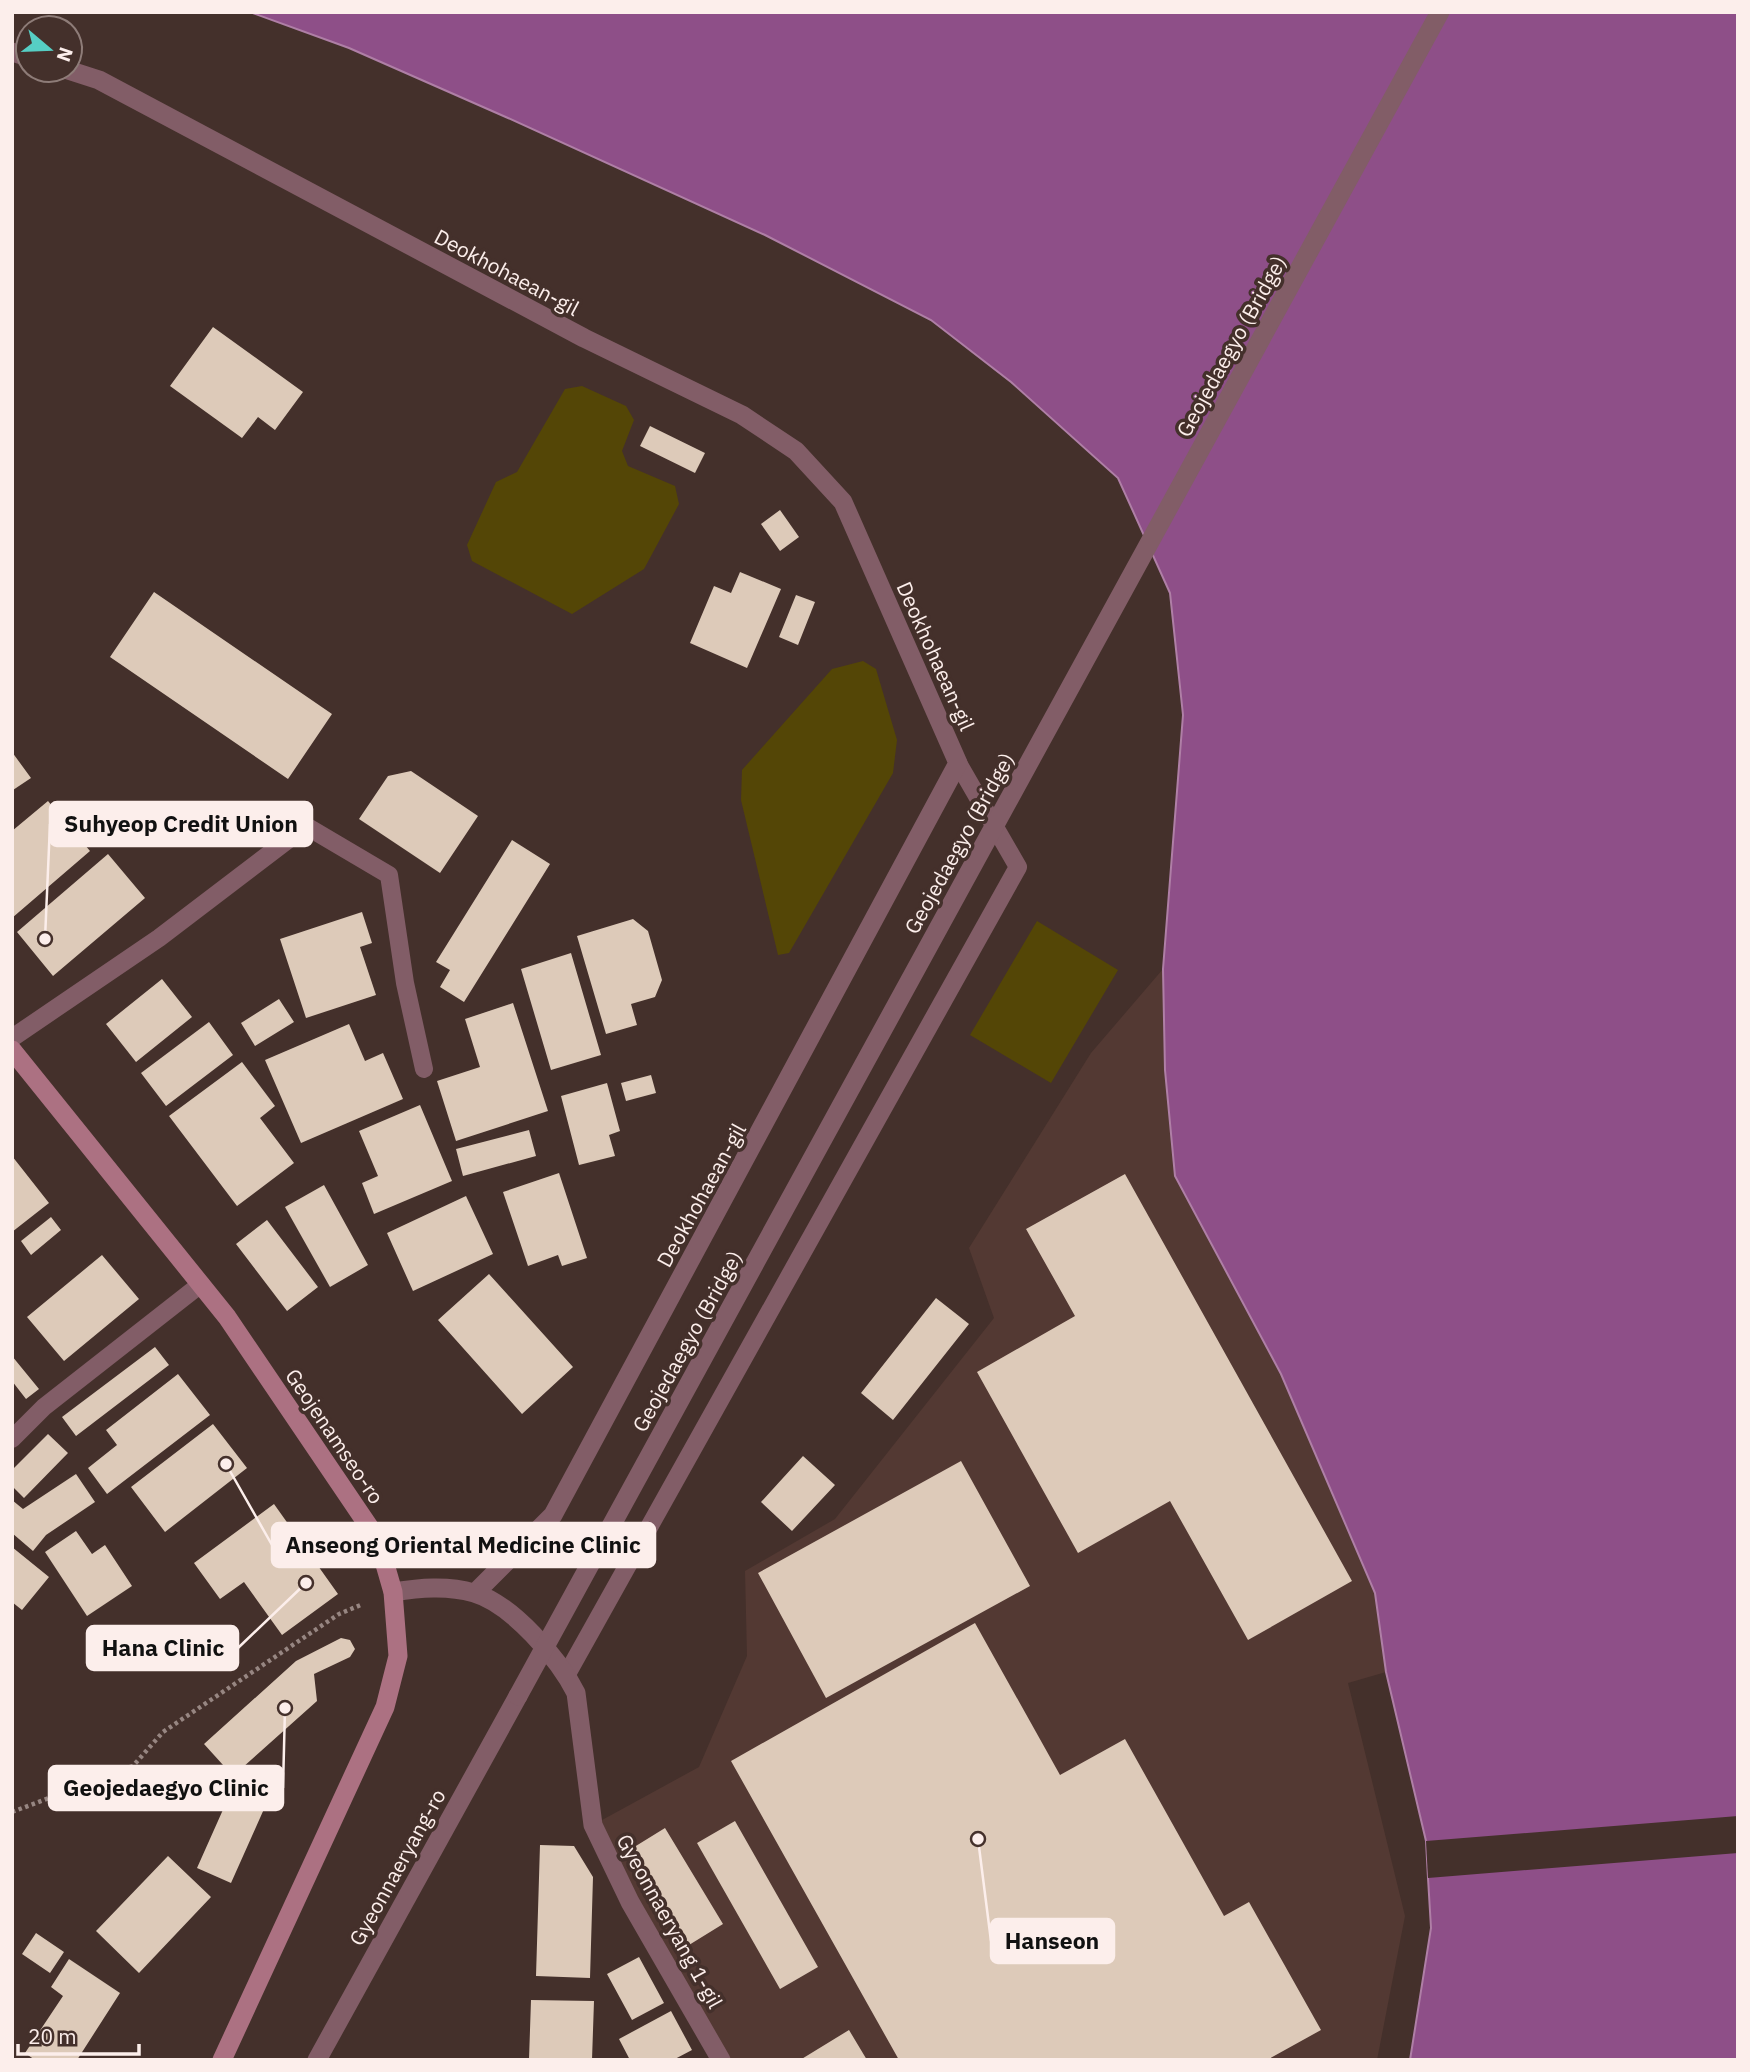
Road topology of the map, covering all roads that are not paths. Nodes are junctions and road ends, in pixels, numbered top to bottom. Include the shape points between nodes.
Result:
1 (1440, 12) edge
2 (84, 75) edge
3 (958, 763) junction
4 (12, 1038) edge
5 (16, 1060) edge
6 (424, 1069) dead end
7 (201, 1284) junction
8 (12, 1439) edge
9 (393, 1592) junction
10 (475, 1593) junction
11 (567, 1674) junction
12 (518, 1696) joint
13 (222, 2060) edge
14 (317, 2060) edge
15 (721, 2060) edge

1 - 12 street, Geojedaegyo (Bridge), bridge
2 - 3 street, Deokhohaean-gil via 584,338 741,415 796,451 843,502
3 - 10 street, Deokhohaean-gil via 554,1515
3 - 11 lane via 1018,867
4 - 6 lane via 159,939 306,826 389,874 405,983
5 - 7 main road, Geojenamseo-ro
7 - 8 lane via 44,1407
7 - 9 main road, Geojenamseo-ro via 378,1540
9 - 10 street, Gyeonnaeryang 1-gil via 426,1587
9 - 13 main road, Geojenamseo-ro via 398,1656 385,1707
10 - 11 street, Gyeonnaeryang 1-gil via 517,1618
11 - 15 street, Gyeonnaeryang 1-gil via 576,1693 593,1825 629,1902
12 - 14 street, Gyeonnaeryang-ro

